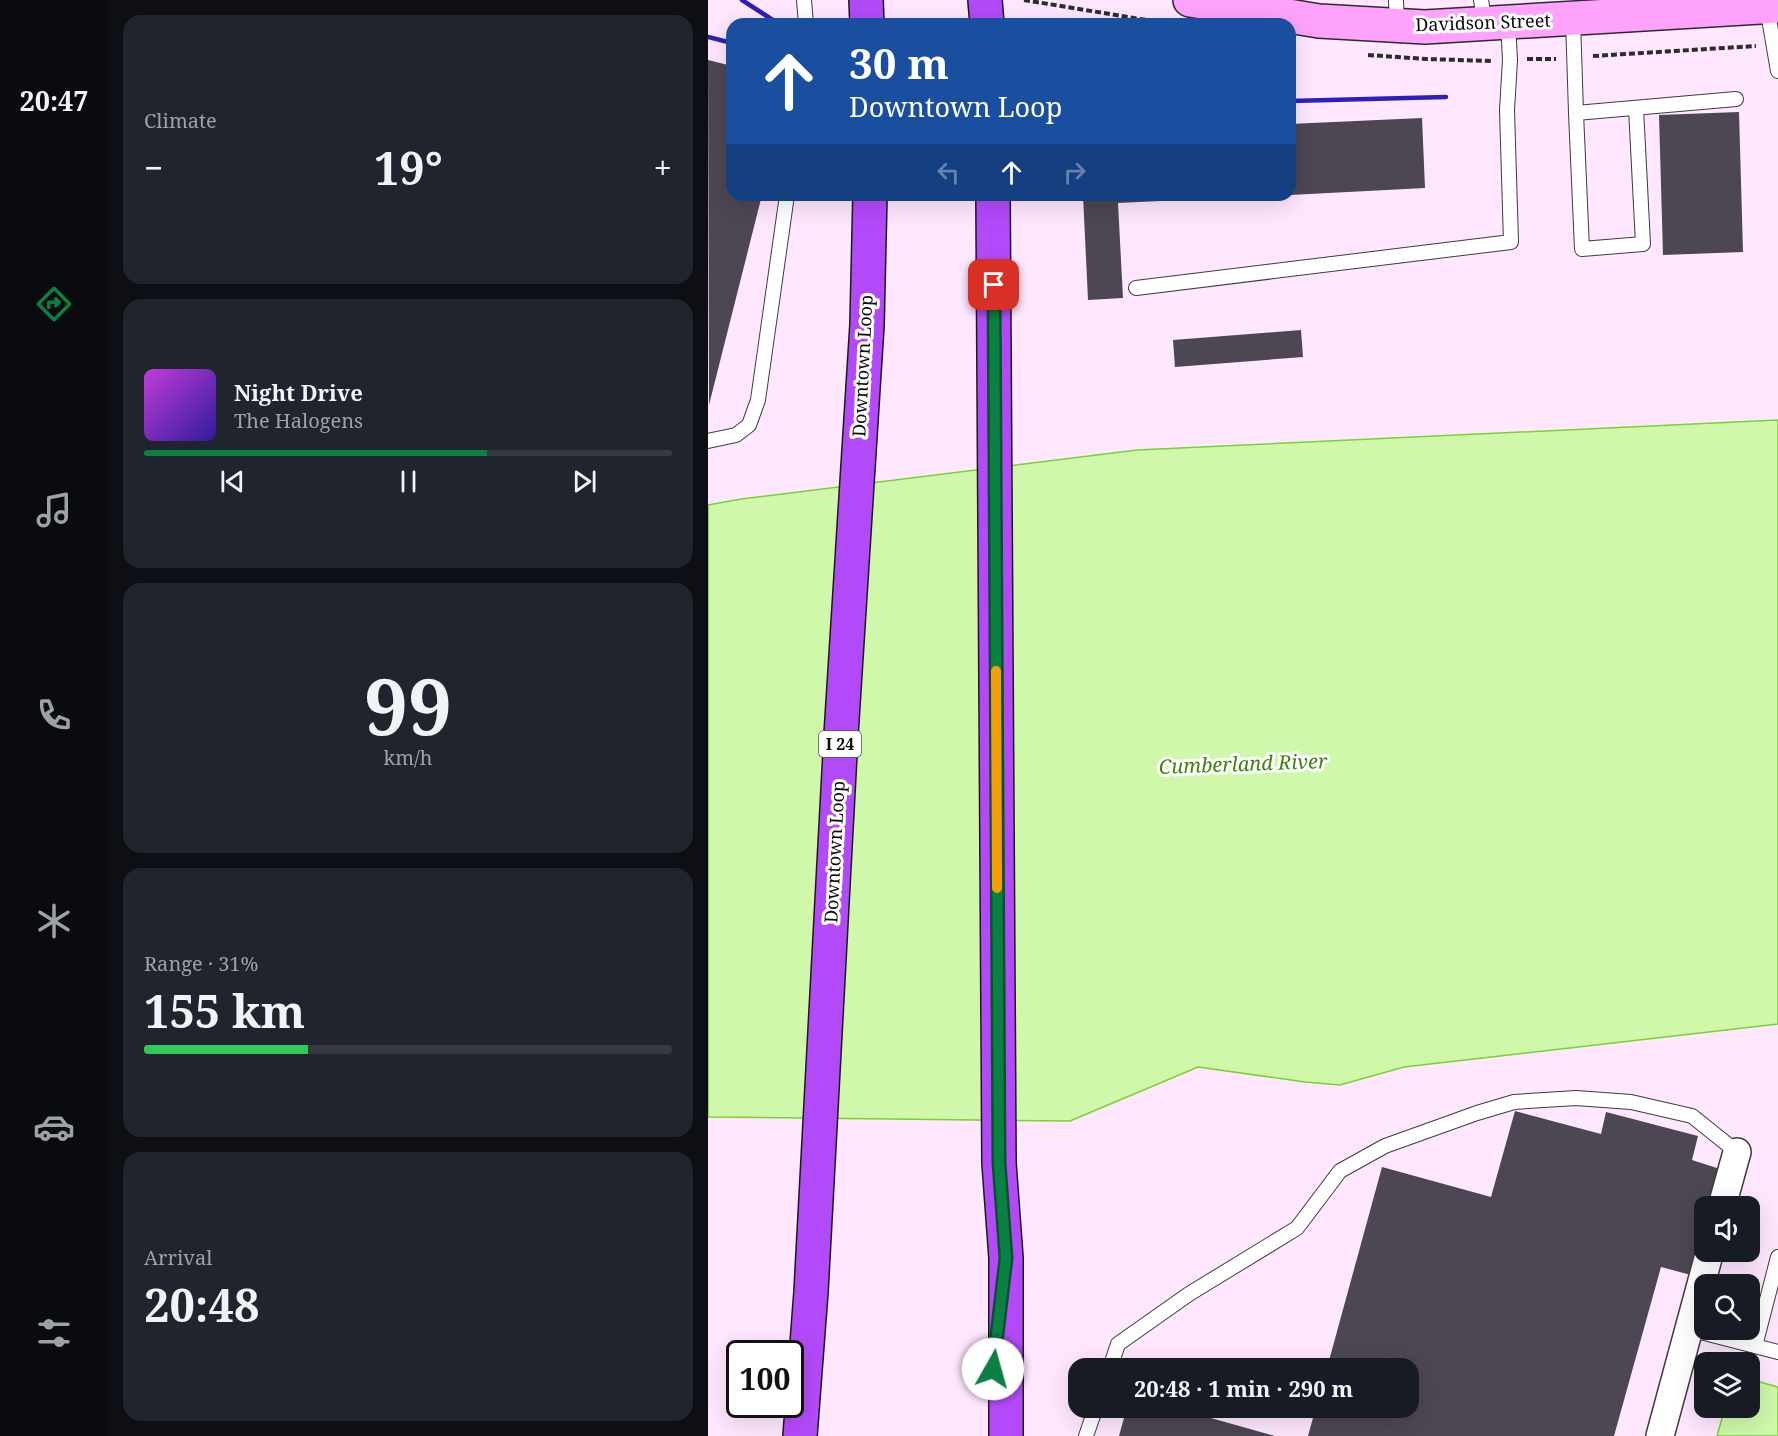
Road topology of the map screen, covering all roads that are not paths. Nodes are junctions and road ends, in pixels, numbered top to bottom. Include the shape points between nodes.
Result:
1 (804, 0) edge
2 (866, 0) edge
3 (985, 0) edge
4 (1190, 0) edge
5 (1773, 6) edge
6 (1569, 10) edge
7 (1396, 13) edge
8 (1491, 15) edge
9 (806, 18) edge
10 (867, 18) edge
11 (986, 18) edge
12 (1778, 71) edge
13 (1736, 99) dead end
14 (1636, 108) junction
15 (1576, 113) junction
16 (786, 201) edge
17 (870, 201) edge
18 (993, 201) edge
19 (1136, 288) dead end
20 (708, 441) edge
21 (1737, 1152) joint
22 (1725, 1196) edge
23 (1778, 1257) edge
24 (1006, 1258) junction
25 (1707, 1262) edge
26 (811, 1292) junction
27 (1689, 1329) junction
28 (1755, 1346) junction
29 (1778, 1352) edge
30 (1113, 1358) edge
31 (1092, 1418) edge
32 (787, 1436) edge
33 (800, 1436) edge
34 (984, 1436) edge
35 (1006, 1436) edge
36 (1086, 1436) edge
37 (1660, 1436) edge

1 - 9 lane
2 - 10 highway
3 - 11 highway
4 - 7 street, Davidson Street via 1319,21
5 - 6 street, Davidson Street
5 - 12 lane
6 - 8 street, Davidson Street
6 - 15 lane
7 - 8 street, Davidson Street via 1425,27
8 - 19 lane via 1510,60 1507,110 1511,242
13 - 14 lane
14 - 15 lane
14 - 15 lane via 1644,244 1582,249
16 - 20 lane via 758,400 749,425 736,435
17 - 26 highway, Downtown Loop / I 24 via 866,337
18 - 24 highway via 999,1163
21 - 22 street
21 - 30 lane via 1692,1116 1631,1102 1576,1098 1514,1102 1477,1113 1384,1146 1340,1171 1298,1228 1189,1294 1118,1344
23 - 28 lane
24 - 34 highway
24 - 35 highway
25 - 27 street
26 - 32 highway
26 - 33 highway, I 24
27 - 28 lane
27 - 37 street
28 - 29 lane
31 - 36 lane

